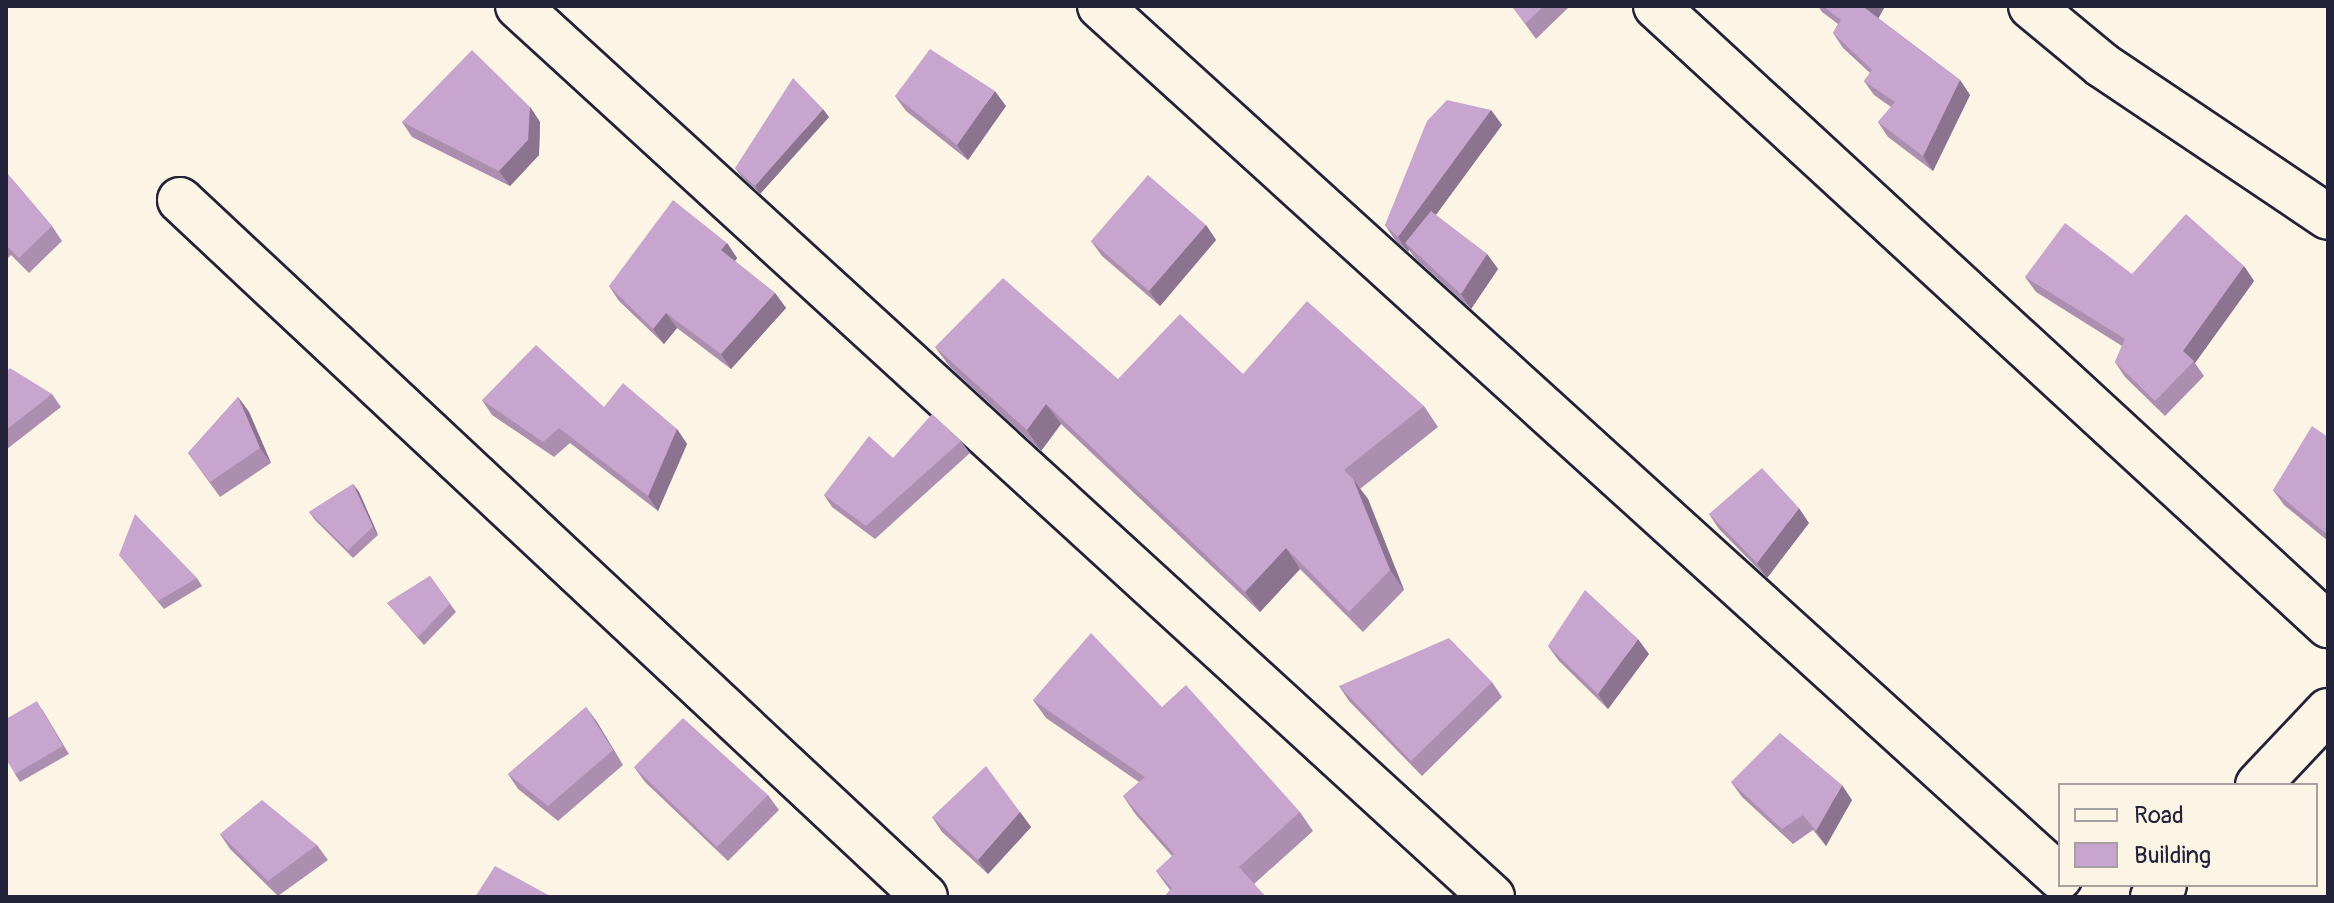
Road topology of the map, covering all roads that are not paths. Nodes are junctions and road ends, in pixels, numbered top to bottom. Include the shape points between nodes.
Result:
1 (518, 6) edge
2 (1100, 6) edge
3 (1656, 6) edge
4 (2031, 6) edge
5 (180, 200) dead end
6 (2328, 217) edge
7 (2328, 625) edge
8 (2328, 711) edge
9 (2260, 783) edge
10 (2058, 875) edge
11 (925, 897) edge
12 (1492, 897) edge

1 - 12 street
2 - 10 street
3 - 7 street
4 - 6 street via 2102,65
5 - 11 street
8 - 9 street

